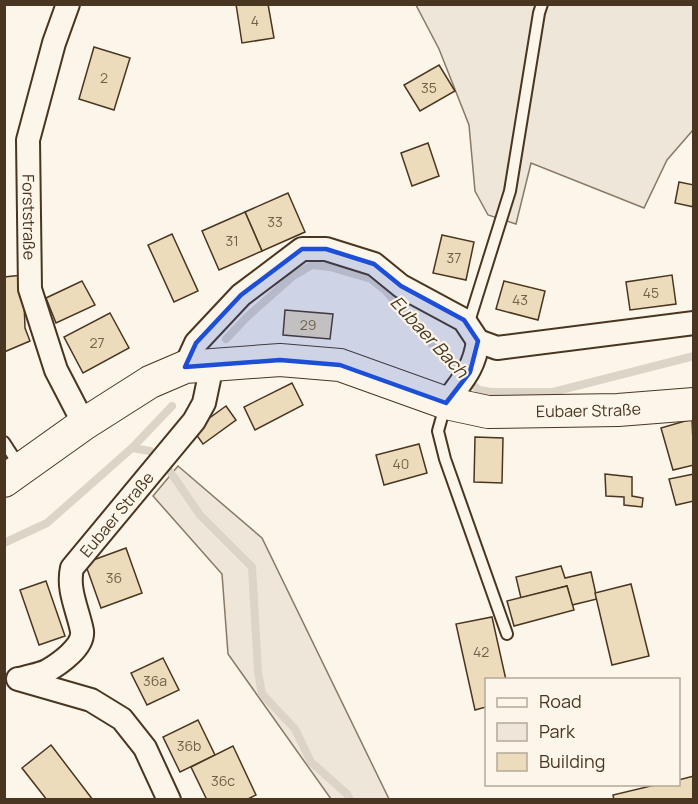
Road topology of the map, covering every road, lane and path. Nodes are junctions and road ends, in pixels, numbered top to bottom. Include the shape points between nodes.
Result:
1 (68, 4) edge
2 (542, 4) edge
3 (693, 322) edge
4 (473, 333) junction
5 (199, 366) junction
6 (458, 387) junction
7 (693, 404) edge
8 (84, 424) junction
9 (10, 464) edge
10 (507, 634) dead end
11 (12, 679) edge
12 (169, 800) edge

1 - 8 street, Forststraße via 28,140 30,290 56,370
2 - 4 lane via 510,192
3 - 4 street, Eubaer Straße via 497,348
4 - 5 street, Eubaer Straße via 450,311 400,286 374,264 326,249 302,249 241,295 196,343
4 - 6 street via 474,363
5 - 6 street, Eubaer Straße via 280,360 340,365
5 - 8 street, Eubaer Straße via 150,382
5 - 11 street, Eubaer Straße via 204,403 194,421 72,568 70,578 83,634 79,644 46,671
6 - 7 street, Eubaer Straße via 488,412 618,410
6 - 10 lane via 438,431
8 - 9 street, Eubaer Straße
11 - 12 street, Eubaer Straße via 91,700 122,719 145,748

